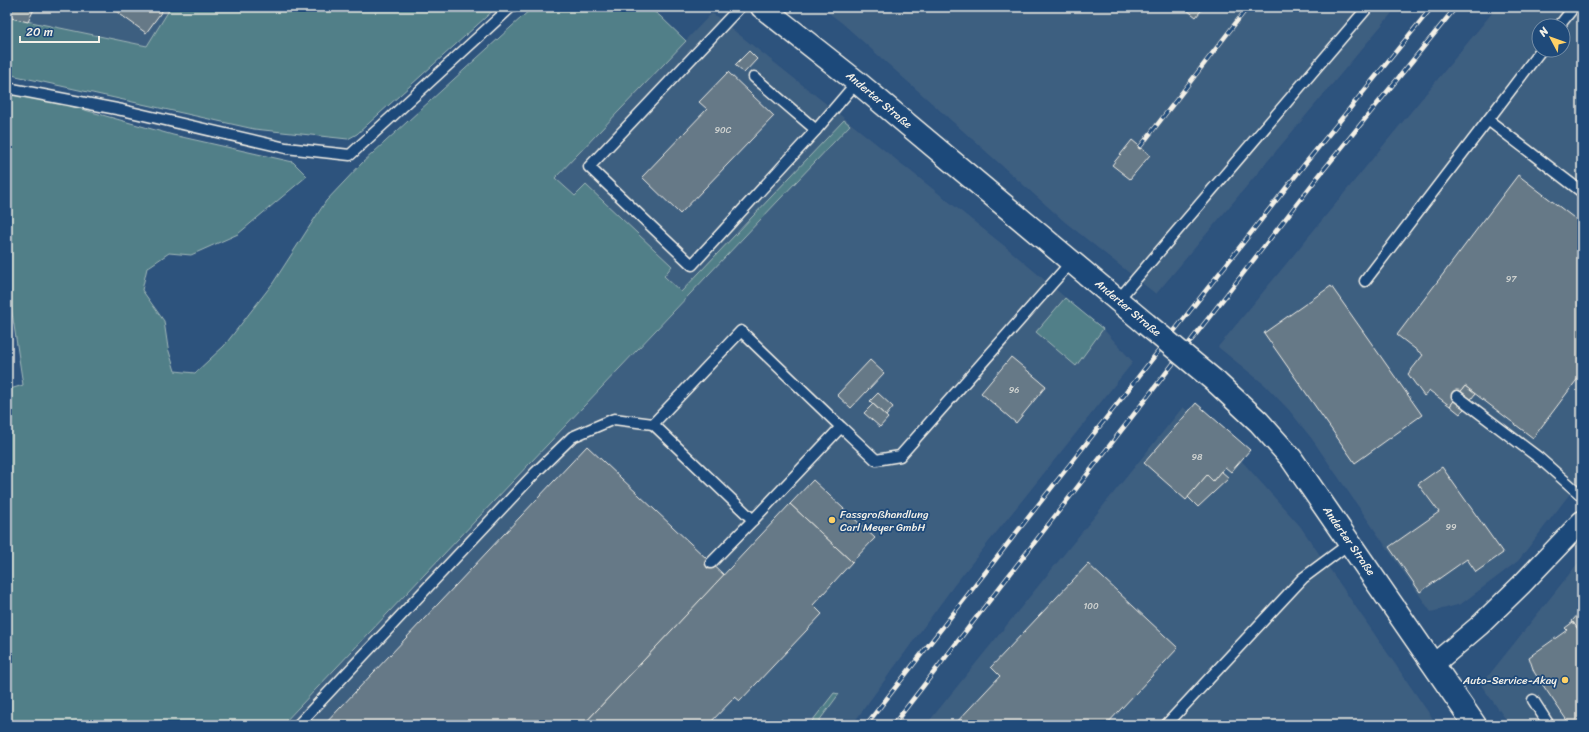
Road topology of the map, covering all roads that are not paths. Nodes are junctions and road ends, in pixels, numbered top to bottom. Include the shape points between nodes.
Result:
1 (511, 7) edge
2 (740, 7) edge
3 (762, 7) edge
4 (1368, 7) edge
5 (1574, 7) edge
6 (1565, 18) edge
7 (1535, 58) edge
8 (754, 77) dead end
9 (858, 82) junction
10 (7, 88) edge
11 (1488, 120) junction
12 (816, 130) junction
13 (1582, 192) edge
14 (1072, 261) junction
15 (1365, 281) dead end
16 (1118, 300) junction
17 (1457, 396) dead end
18 (653, 424) junction
19 (842, 427) junction
20 (1582, 496) edge
21 (753, 520) junction
22 (1581, 523) edge
23 (1350, 543) junction
24 (711, 563) dead end
25 (1434, 664) junction
26 (1533, 700) dead end
27 (298, 725) edge
28 (1166, 725) edge
29 (1475, 725) edge
30 (1550, 725) edge

1 - 10 lane via 350,155 286,148 122,110
2 - 12 lane via 589,167 692,265
3 - 9 main road, Anderter Straße
4 - 16 lane
5 - 6 lane
7 - 11 lane
8 - 12 lane
9 - 12 lane
9 - 14 main road, Anderter Straße
11 - 13 lane
11 - 15 lane
14 - 16 main road, Anderter Straße
14 - 19 lane via 900,456 876,460
16 - 23 main road, Anderter Straße, bridge via 1216,382 1259,422 1291,458
17 - 20 lane via 1539,458
18 - 19 lane via 741,331
18 - 21 lane
18 - 27 lane via 614,419 572,437
19 - 21 lane
21 - 24 lane
22 - 25 street via 1480,625
23 - 25 main road, Anderter Straße
23 - 28 lane via 1304,578
25 - 29 main road, Anderter Straße
26 - 30 lane

